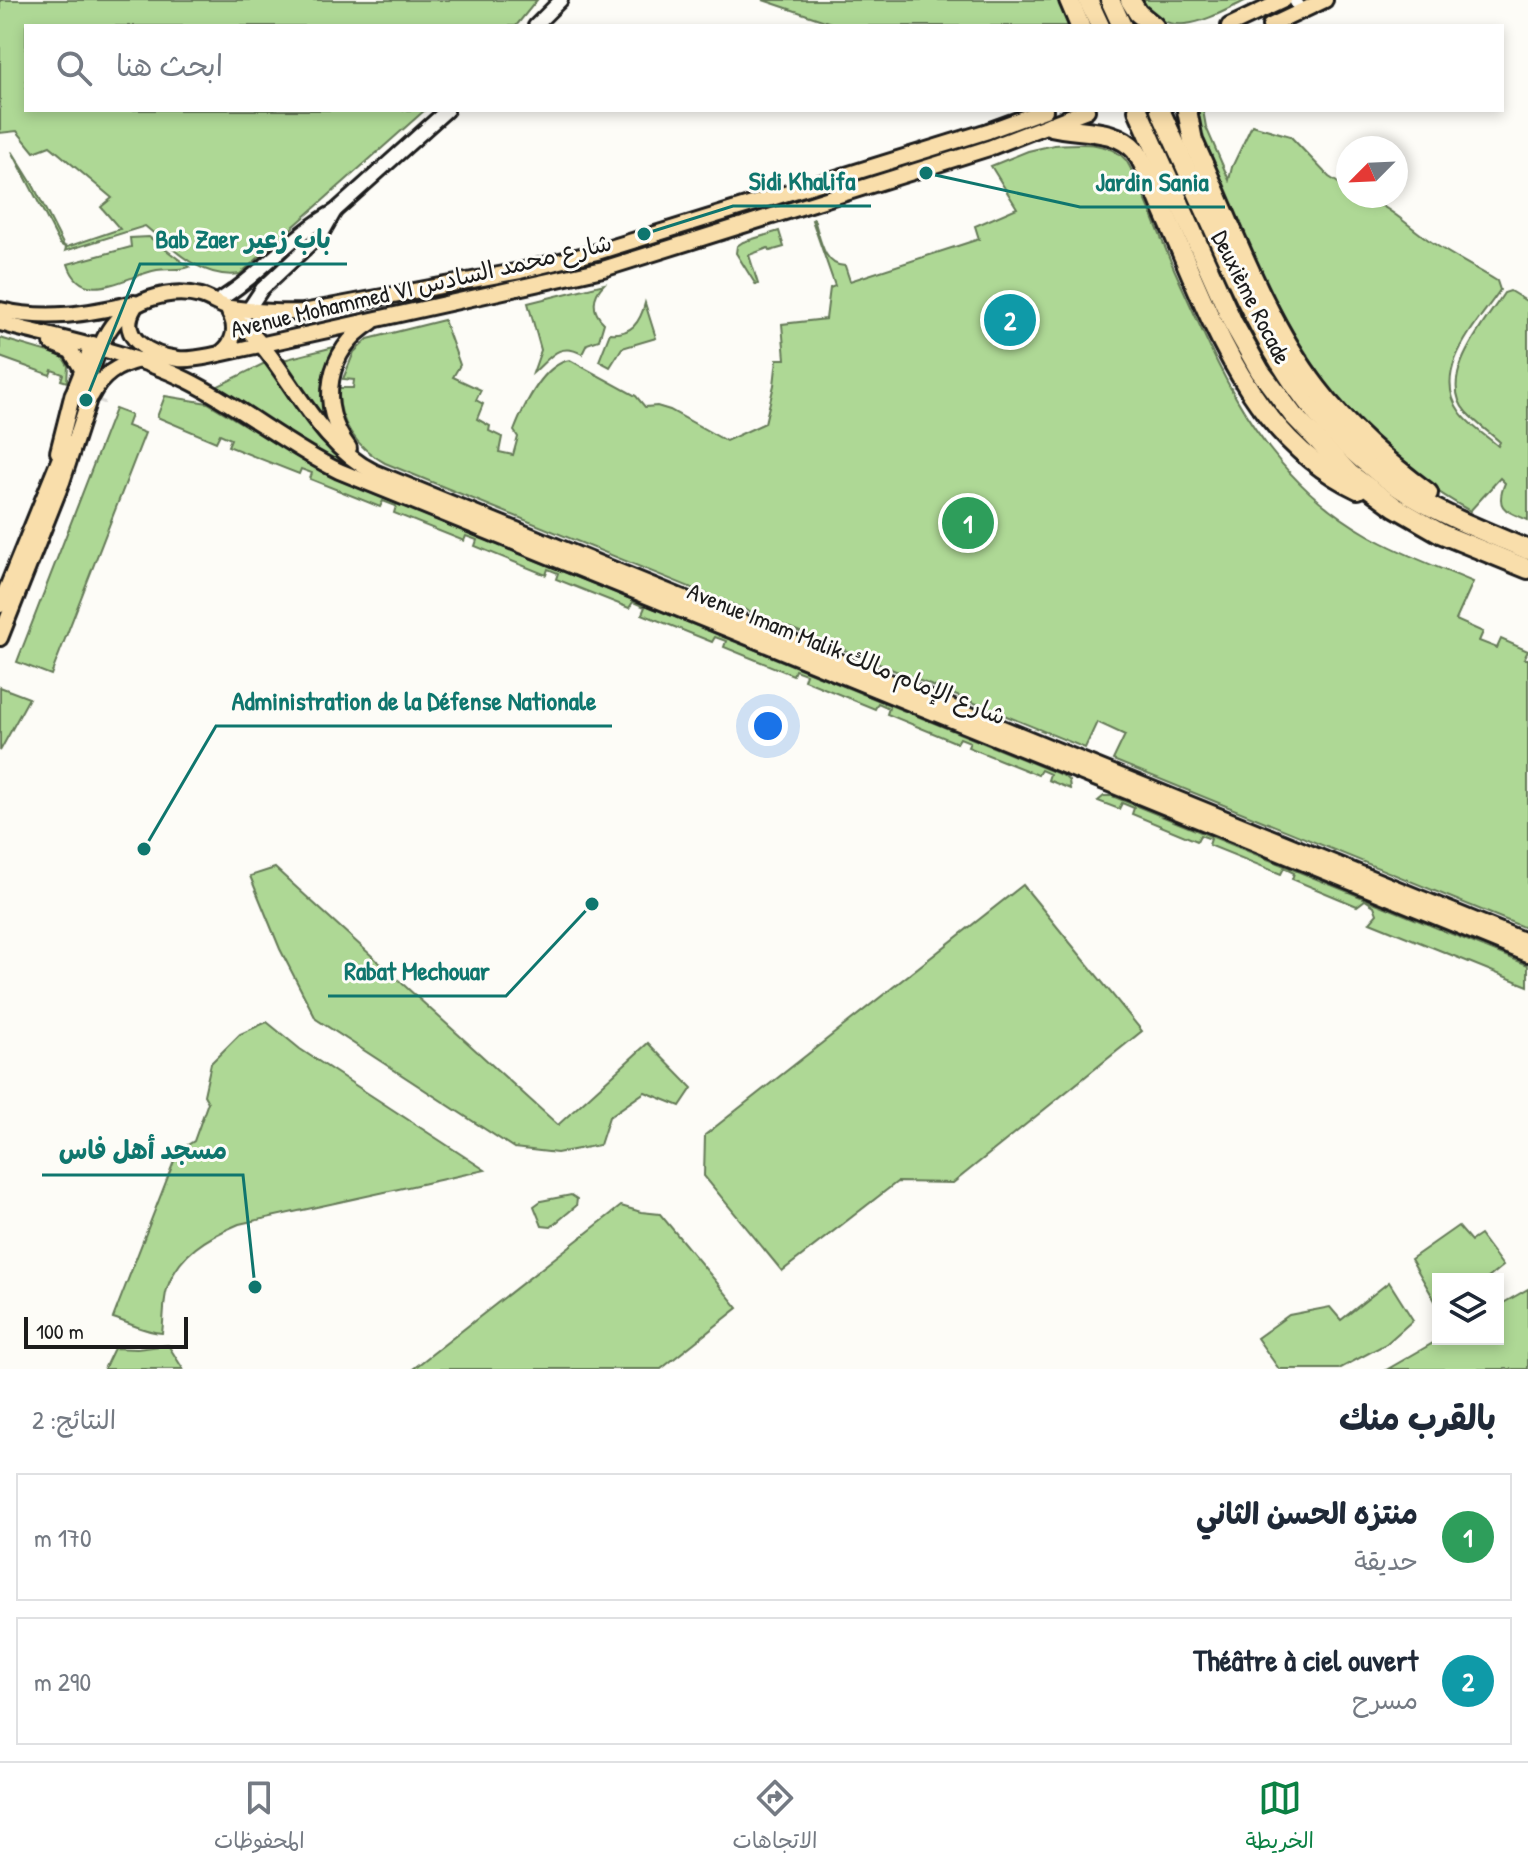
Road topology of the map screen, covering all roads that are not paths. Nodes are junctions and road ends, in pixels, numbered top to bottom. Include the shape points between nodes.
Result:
1 (561, 0) edge
2 (1069, 0) edge
3 (1088, 0) edge
4 (1110, 0) edge
5 (1130, 0) edge
6 (1262, 0) edge
7 (1325, 0) edge
8 (1288, 3) edge
9 (1250, 16) junction
10 (537, 24) edge
11 (1079, 24) edge
12 (1099, 24) edge
13 (1121, 24) edge
14 (1152, 24) edge
15 (1233, 24) edge
16 (1272, 24) edge
17 (445, 112) edge
18 (1077, 112) edge
19 (1139, 112) edge
20 (1161, 112) edge
21 (1187, 112) edge
22 (1048, 118) edge
23 (335, 211) junction
24 (136, 304) junction
25 (0, 310) edge
26 (232, 314) junction
27 (378, 318) junction
28 (0, 323) edge
29 (35, 333) junction
30 (97, 344) junction
31 (259, 344) junction
32 (155, 353) junction
33 (220, 353) junction
34 (177, 359) junction
35 (139, 360) junction
36 (82, 369) junction
37 (161, 369) junction
38 (86, 396) junction
39 (365, 467) junction
40 (1395, 507) junction
41 (1456, 520) junction
42 (1528, 550) edge
43 (1528, 569) edge
44 (0, 605) edge
45 (0, 638) edge
46 (1528, 942) edge
47 (1528, 954) edge

1 - 10 street
2 - 11 highway
3 - 12 highway
4 - 13 highway
5 - 14 highway
6 - 9 main road
7 - 8 main road
8 - 9 main road
8 - 16 main road
9 - 15 main road
17 - 23 street
18 - 22 main road, Avenue Mohammed VI شارع محمد السادس
19 - 40 highway, Deuxième Rocade via 1233,323 1260,371 1330,456
20 - 41 highway, Deuxième Rocade via 1251,313 1292,383 1366,462
21 - 41 highway via 1193,141 1272,315 1304,370 1358,435
22 - 26 main road, Avenue Mohammed VI شارع محمد السادس via 988,131 572,259 329,309
22 - 27 main road, Avenue Mohammed VI شارع محمد السادس via 980,151 603,269
22 - 40 highway via 1109,133 1136,151 1221,340 1263,411 1317,466
23 - 26 street via 323,232
23 - 26 street via 249,280
24 - 25 main road, Avenue Mohammed VI شارع محمد السادس via 64,316
24 - 26 main road, Avenue Mohammed VI شارع محمد السادس via 181,293
24 - 30 main road
24 - 32 main road via 129,317 131,335
26 - 31 main road, Avenue Imam Malik شارع الإمام مالك
26 - 33 main road, Avenue Mohammed VI شارع محمد السادس via 231,343
27 - 31 main road, Avenue Mohammed VI شارع محمد السادس
27 - 39 main road via 344,346 329,385 336,428
28 - 29 main road
29 - 30 main road
29 - 36 main road via 71,351
30 - 32 main road, Avenue Mohammed VI شارع محمد السادس
30 - 35 main road
30 - 36 main road
30 - 38 main road
31 - 33 main road, Avenue Mohammed VI شارع محمد السادس
31 - 39 main road, Avenue Imam Malik شارع الإمام مالك via 325,433
32 - 34 main road, Avenue Mohammed VI شارع محمد السادس
33 - 34 main road, Avenue Mohammed VI شارع محمد السادس
34 - 35 main road
35 - 37 main road, Avenue Imam Malik شارع الإمام مالك
35 - 38 main road via 111,371
36 - 38 main road
37 - 38 main road via 137,369
37 - 47 main road, Avenue Imam Malik شارع الإمام مالك via 206,390 339,471
38 - 44 main road via 59,448
38 - 45 main road via 62,482
39 - 46 main road, Avenue Imam Malik شارع الإمام مالك
40 - 43 highway, Deuxième Rocade via 1442,534
41 - 42 highway, Deuxième Rocade

